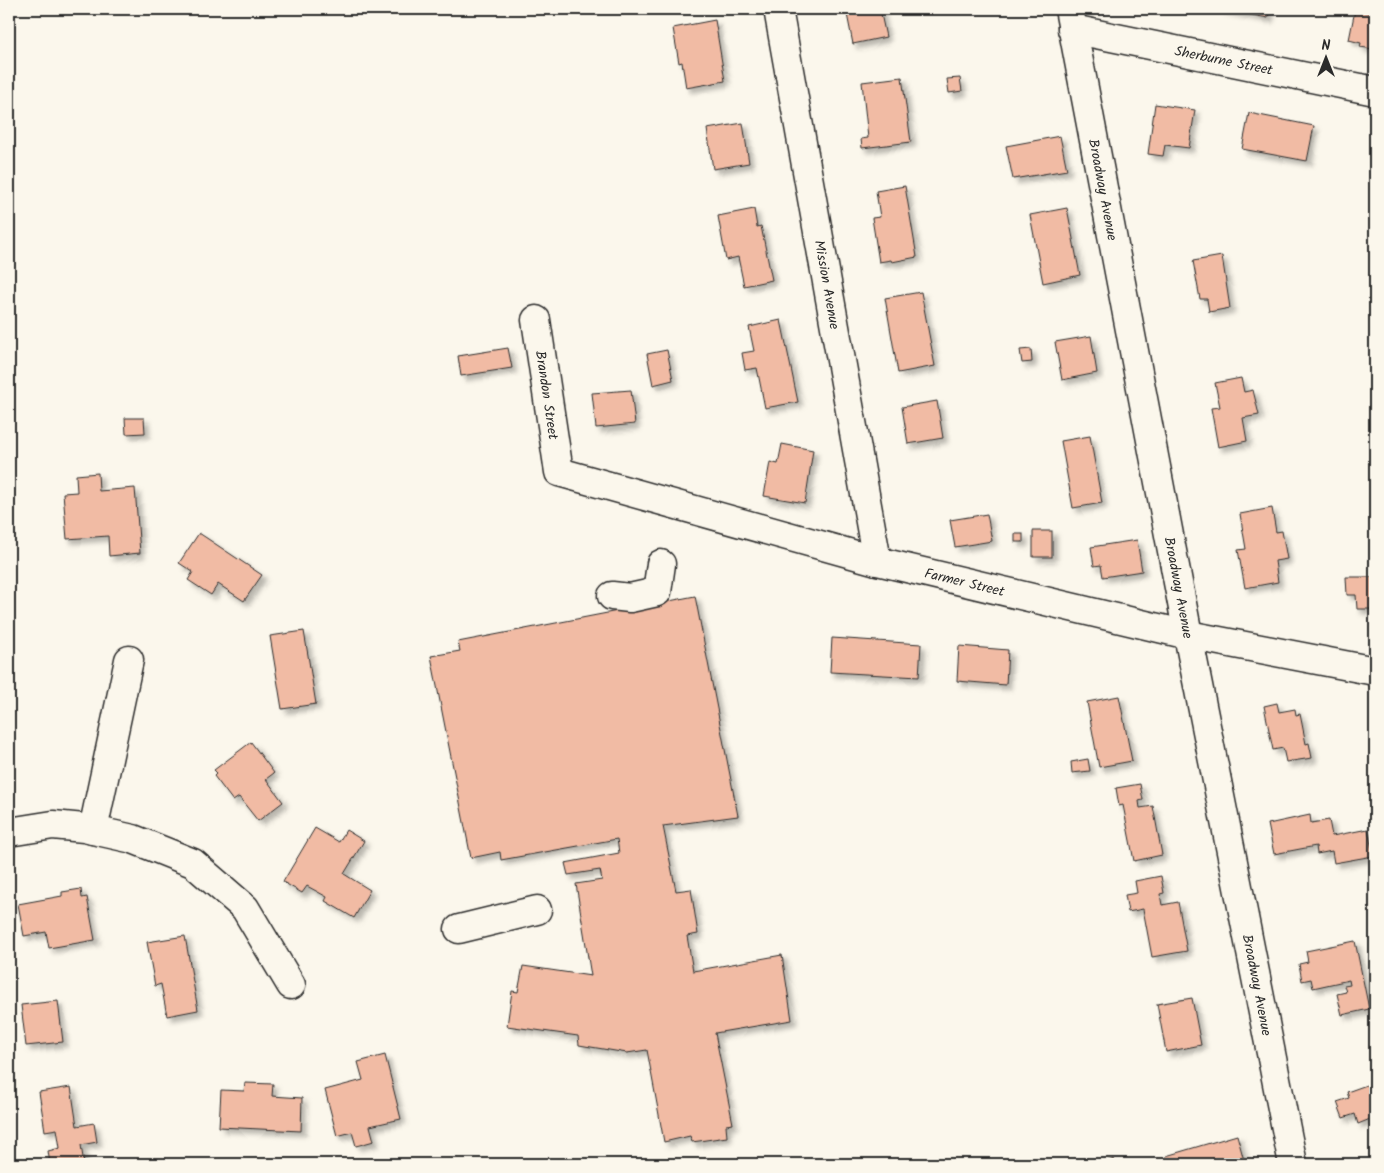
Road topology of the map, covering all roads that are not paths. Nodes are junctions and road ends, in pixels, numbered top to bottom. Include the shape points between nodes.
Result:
1 (778, 9) edge
2 (1070, 19) edge
3 (1375, 90) edge
4 (536, 320) dead end
5 (559, 472) joint
6 (877, 562) junction
7 (661, 564) dead end
8 (612, 596) dead end
9 (1188, 635) junction
10 (129, 660) dead end
11 (1375, 670) edge
12 (93, 830) junction
13 (9, 832) edge
14 (537, 910) dead end
15 (459, 929) dead end
16 (290, 985) dead end
17 (1293, 1164) edge

1 - 6 street, Mission Avenue
2 - 3 street, Sherburne Street
2 - 9 street, Broadway Avenue
4 - 5 street, Brandon Street
5 - 6 street, Farmer Street
6 - 9 street, Farmer Street
7 - 8 street via 657,592 630,598
9 - 11 street, Farmer Street
9 - 17 street, Broadway Avenue
10 - 12 street
12 - 13 street via 53,825
12 - 16 street via 133,839 193,862 245,908
14 - 15 street

